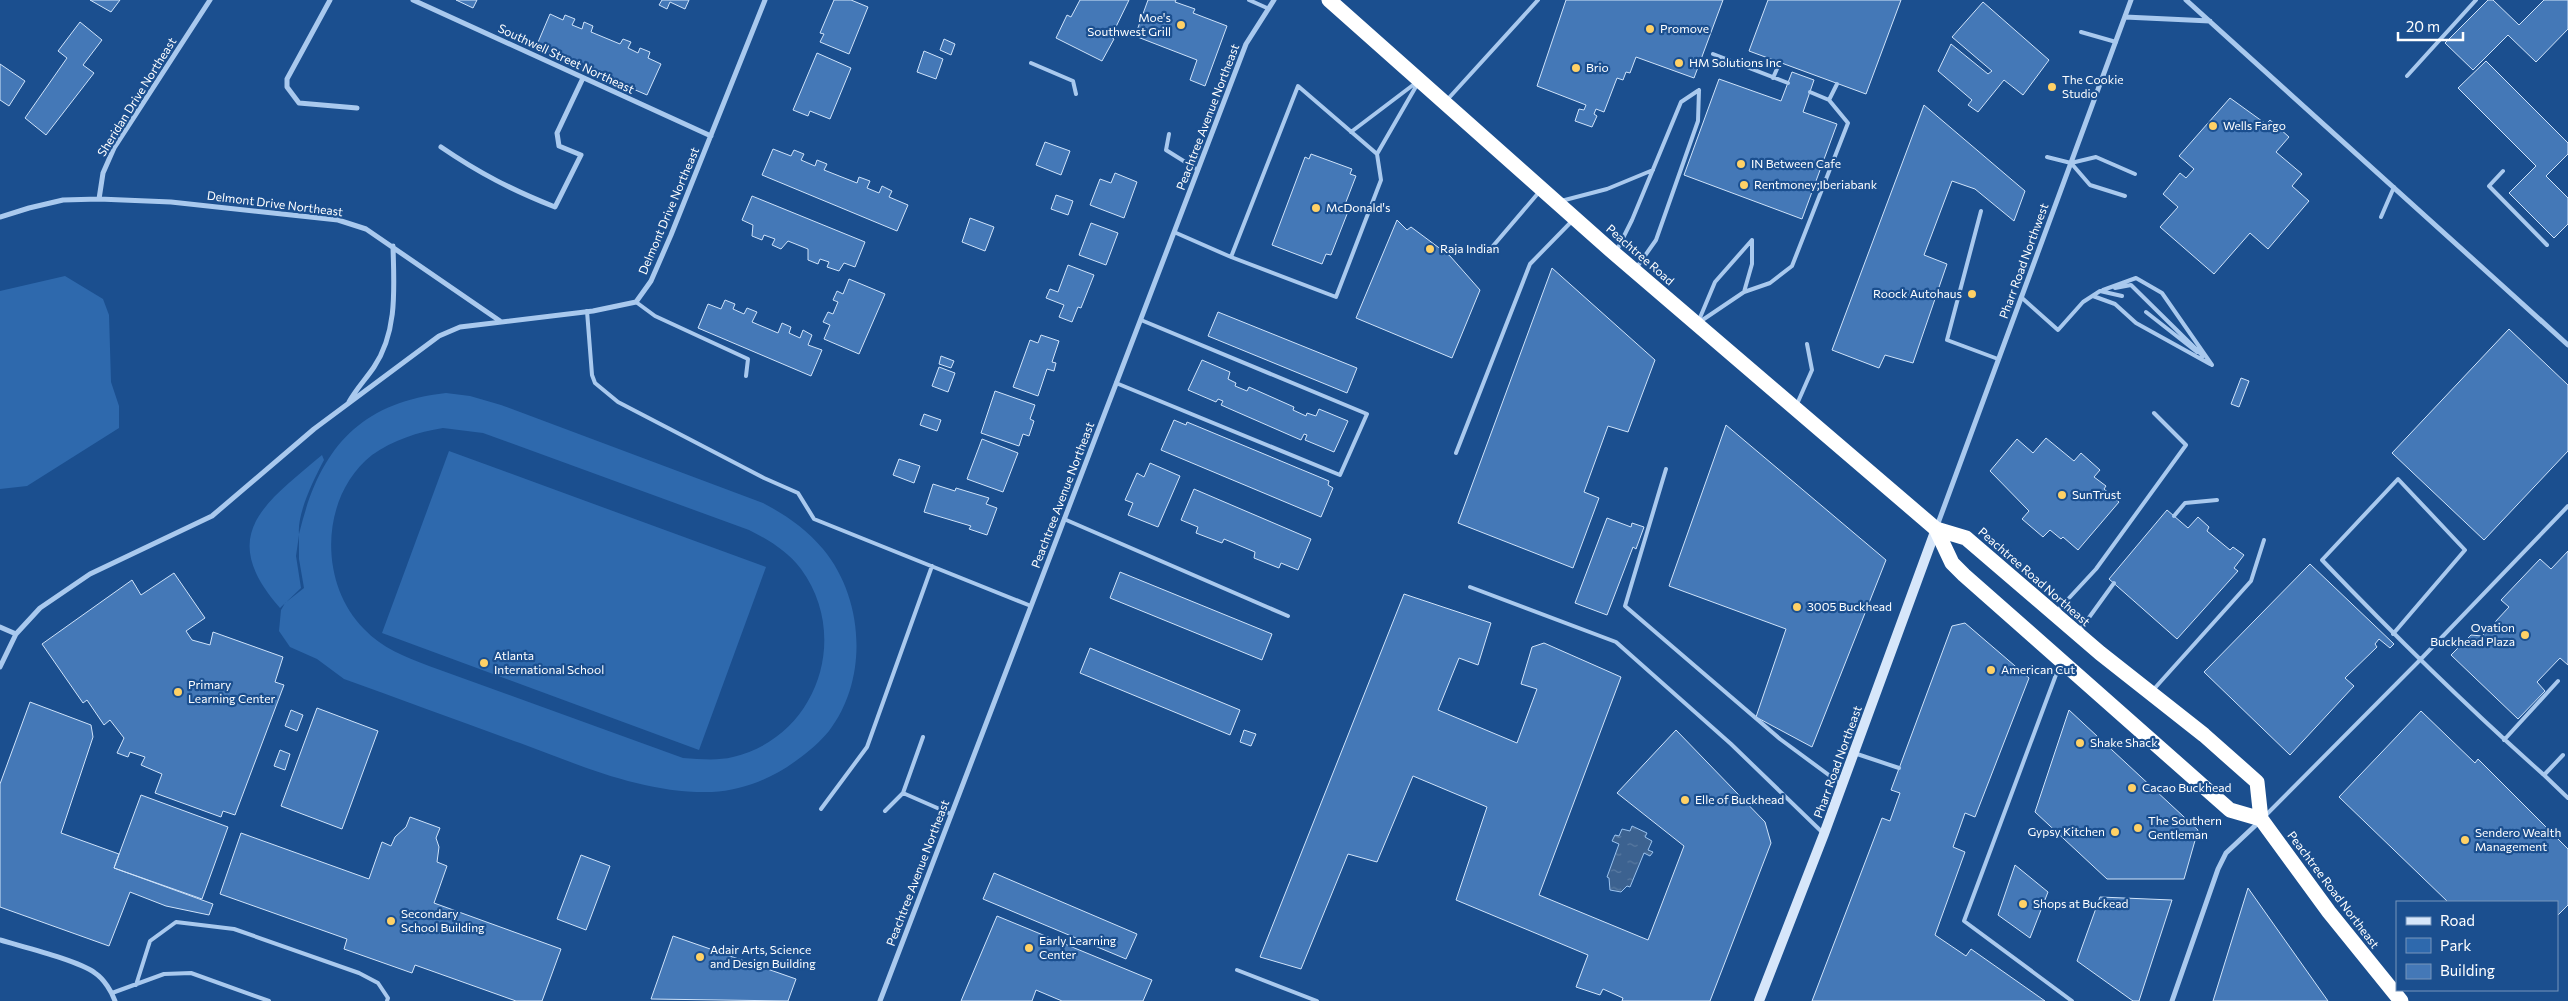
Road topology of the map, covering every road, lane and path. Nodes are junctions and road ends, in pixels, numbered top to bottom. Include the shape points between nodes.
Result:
1 (210, 0) edge
2 (330, 0) edge
3 (413, 0) edge
4 (765, 0) edge
5 (1249, 0) edge
6 (1274, 0) edge
7 (1329, 0) edge
8 (1538, 0) edge
9 (2131, 0) edge
10 (2186, 0) edge
11 (2476, 0) edge
12 (1267, 8) junction
13 (2125, 17) junction
14 (2210, 21) junction
15 (2081, 32) dead end
16 (2116, 42) junction
17 (1713, 54) dead end
18 (1780, 62) dead end
19 (1031, 63) dead end
20 (2407, 76) dead end
21 (583, 78) junction
22 (1773, 78) junction
23 (1419, 81) junction
24 (1788, 83) dead end
25 (1837, 84) dead end
26 (1810, 92) dead end
27 (1076, 94) dead end
28 (1829, 100) junction
29 (1444, 104) junction
30 (357, 108) dead end
31 (1352, 132) junction
32 (1169, 134) dead end
33 (711, 136) junction
34 (441, 146) dead end
35 (1377, 154) junction
36 (2048, 157) dead end
37 (2071, 163) junction
38 (1198, 170) junction
39 (1653, 170) junction
40 (2503, 171) dead end
41 (2135, 174) dead end
42 (2394, 187) junction
43 (1542, 189) junction
44 (2125, 196) dead end
45 (99, 199) junction
46 (1556, 203) junction
47 (1981, 211) dead end
48 (0, 217) edge
49 (2381, 217) dead end
50 (1574, 218) junction
51 (1174, 232) junction
52 (2547, 245) dead end
53 (393, 246) junction
54 (1493, 246) dead end
55 (1615, 254) junction
56 (1230, 257) junction
57 (1634, 270) junction
58 (2101, 291) junction
59 (1744, 292) junction
60 (2093, 296) junction
61 (2122, 296) dead end
62 (2021, 297) junction
63 (636, 302) junction
64 (587, 311) junction
65 (2146, 312) dead end
66 (1140, 320) junction
67 (500, 322) junction
68 (1697, 324) junction
69 (1807, 344) dead end
70 (2568, 345) edge
71 (1998, 359) junction
72 (2212, 365) junction
73 (746, 376) dead end
74 (1116, 383) junction
75 (347, 404) junction
76 (1795, 408) junction
77 (2154, 413) dead end
78 (1456, 453) dead end
79 (1666, 469) dead end
80 (2217, 500) dead end
81 (2568, 506) edge
82 (2174, 516) dead end
83 (1064, 519) junction
84 (1936, 529) junction
85 (2264, 540) dead end
86 (932, 566) junction
87 (2114, 583) dead end
88 (1470, 586) dead end
89 (1031, 606) junction
90 (2055, 613) junction
91 (1288, 616) dead end
92 (0, 627) edge
93 (16, 634) junction
94 (2078, 634) junction
95 (2393, 634) junction
96 (2061, 661) junction
97 (2419, 661) junction
98 (0, 667) edge
99 (2558, 682) dead end
100 (2150, 693) junction
101 (923, 737) dead end
102 (2504, 740) junction
103 (1854, 753) junction
104 (2563, 755) dead end
105 (1899, 768) dead end
106 (2544, 775) junction
107 (1842, 785) junction
108 (903, 793) junction
109 (2568, 798) edge
110 (821, 809) dead end
111 (885, 811) dead end
112 (951, 814) junction
113 (2261, 820) junction
114 (1824, 834) junction
115 (0, 940) edge
116 (1237, 970) dead end
117 (136, 985) junction
118 (112, 993) junction
119 (115, 1001) edge
120 (269, 1001) edge
121 (387, 1001) edge
122 (880, 1001) edge
123 (1317, 1001) edge
124 (1759, 1001) edge
125 (2072, 1001) edge
126 (2172, 1001) edge
127 (2401, 1001) edge

1 - 45 street, Sheridan Drive Northeast via 114,148 103,173
2 - 30 street via 287,79 286,87 299,102
3 - 21 street, Southwell Street Northeast
4 - 33 street, Delmont Drive Northeast
5 - 12 lane
6 - 12 street, Peachtree Avenue Northeast
7 - 23 highway, Peachtree Road
8 - 29 lane
9 - 13 street, Pharr Road Northwest
10 - 14 street
11 - 20 lane
12 - 38 street, Peachtree Avenue Northeast via 1246,44
13 - 14 street
13 - 16 street, Pharr Road Northwest
14 - 42 street
15 - 16 lane
16 - 37 street, Pharr Road Northwest
17 - 22 lane
18 - 22 lane
19 - 27 lane via 1074,81
21 - 33 street, Southwell Street Northeast
21 - 34 street via 557,133 559,146 580,156 555,207 481,174
22 - 24 lane
23 - 29 highway, Peachtree Road
23 - 31 lane
23 - 35 lane
25 - 28 lane
26 - 28 lane
28 - 59 lane via 1848,123 1792,266 1770,283
29 - 43 highway, Peachtree Road
31 - 35 lane
31 - 56 lane via 1298,86
32 - 38 lane via 1166,150
33 - 63 street, Delmont Drive Northeast via 651,282
35 - 56 lane via 1381,180 1336,297
36 - 37 lane
37 - 41 lane via 2096,157
37 - 44 lane via 2090,185
37 - 62 street, Pharr Road Northwest
38 - 51 street, Peachtree Avenue Northeast
39 - 46 lane via 1607,189
39 - 55 lane
39 - 57 lane via 1681,102 1699,90 1698,121 1656,240
40 - 52 lane via 2489,186
42 - 49 lane
42 - 70 street
43 - 46 highway, Peachtree Road
43 - 54 lane
45 - 48 street via 63,200
45 - 53 street, Delmont Drive Northeast via 171,202 338,220 366,229
46 - 50 highway, Peachtree Road
47 - 71 lane via 1947,340
50 - 55 highway, Peachtree Road
50 - 78 lane via 1530,264
51 - 56 lane
51 - 66 street, Peachtree Avenue Northeast
53 - 67 street, Delmont Drive Northeast
53 - 75 street via 395,301 389,334 375,366
55 - 57 highway, Peachtree Road
57 - 68 highway, Peachtree Road
58 - 60 lane
58 - 61 lane
58 - 72 lane via 2131,285
58 - 72 lane via 2136,278 2162,293
59 - 68 lane
59 - 68 lane via 1752,264 1752,240 1716,282
60 - 62 lane via 2083,302 2058,330
60 - 72 lane via 2115,304 2136,323
62 - 71 street, Pharr Road Northwest
63 - 64 street
63 - 73 lane via 655,316 748,360
64 - 67 street
64 - 86 lane via 592,375 595,383 610,397 798,493 814,519
65 - 72 lane
66 - 74 street, Peachtree Avenue Northeast
66 - 74 lane via 1367,414 1340,475
67 - 75 street via 460,327 439,336
68 - 76 highway, Peachtree Road
69 - 76 lane via 1812,370
71 - 84 street, Pharr Road Northwest
74 - 83 street, Peachtree Avenue Northeast
75 - 93 street via 212,516 90,574 40,608
76 - 84 highway, Peachtree Road
77 - 90 lane via 2186,445 2096,569
79 - 107 lane via 1625,606 1780,739
80 - 82 lane via 2186,503
81 - 97 lane
83 - 89 street, Peachtree Avenue Northeast
83 - 91 lane
84 - 90 highway, Peachtree Road Northeast via 1966,538
84 - 96 highway via 1952,563
84 - 103 street, Pharr Road Northeast
85 - 100 lane via 2251,581
86 - 89 lane
86 - 110 lane via 867,747
87 - 94 lane
88 - 114 lane via 1616,642 1732,744
89 - 112 street, Peachtree Avenue Northeast
90 - 94 highway, Peachtree Road Northeast
92 - 93 street
93 - 98 street
94 - 100 highway, Peachtree Road Northeast
95 - 95 lane via 2466,550 2398,479 2322,560
95 - 97 lane
96 - 113 highway via 2230,810
96 - 125 lane via 1964,920
97 - 102 lane
97 - 113 lane
99 - 102 lane
100 - 113 highway, Peachtree Road Northeast via 2204,735 2256,782
101 - 108 lane
102 - 106 lane
103 - 105 lane
103 - 107 street, Pharr Road Northeast
104 - 106 lane
106 - 109 lane
107 - 114 street, Pharr Road Northeast
108 - 111 lane
108 - 112 lane
112 - 122 street, Peachtree Avenue Northeast
113 - 126 street via 2226,853 2218,869
113 - 127 highway, Peachtree Road Northeast
114 - 124 street, Pharr Road Northeast
115 - 118 street via 82,966 96,973
116 - 123 lane
117 - 118 lane
117 - 120 lane via 164,974 191,973
117 - 121 lane via 150,941 176,922 234,929 360,973 378,983
118 - 119 street

